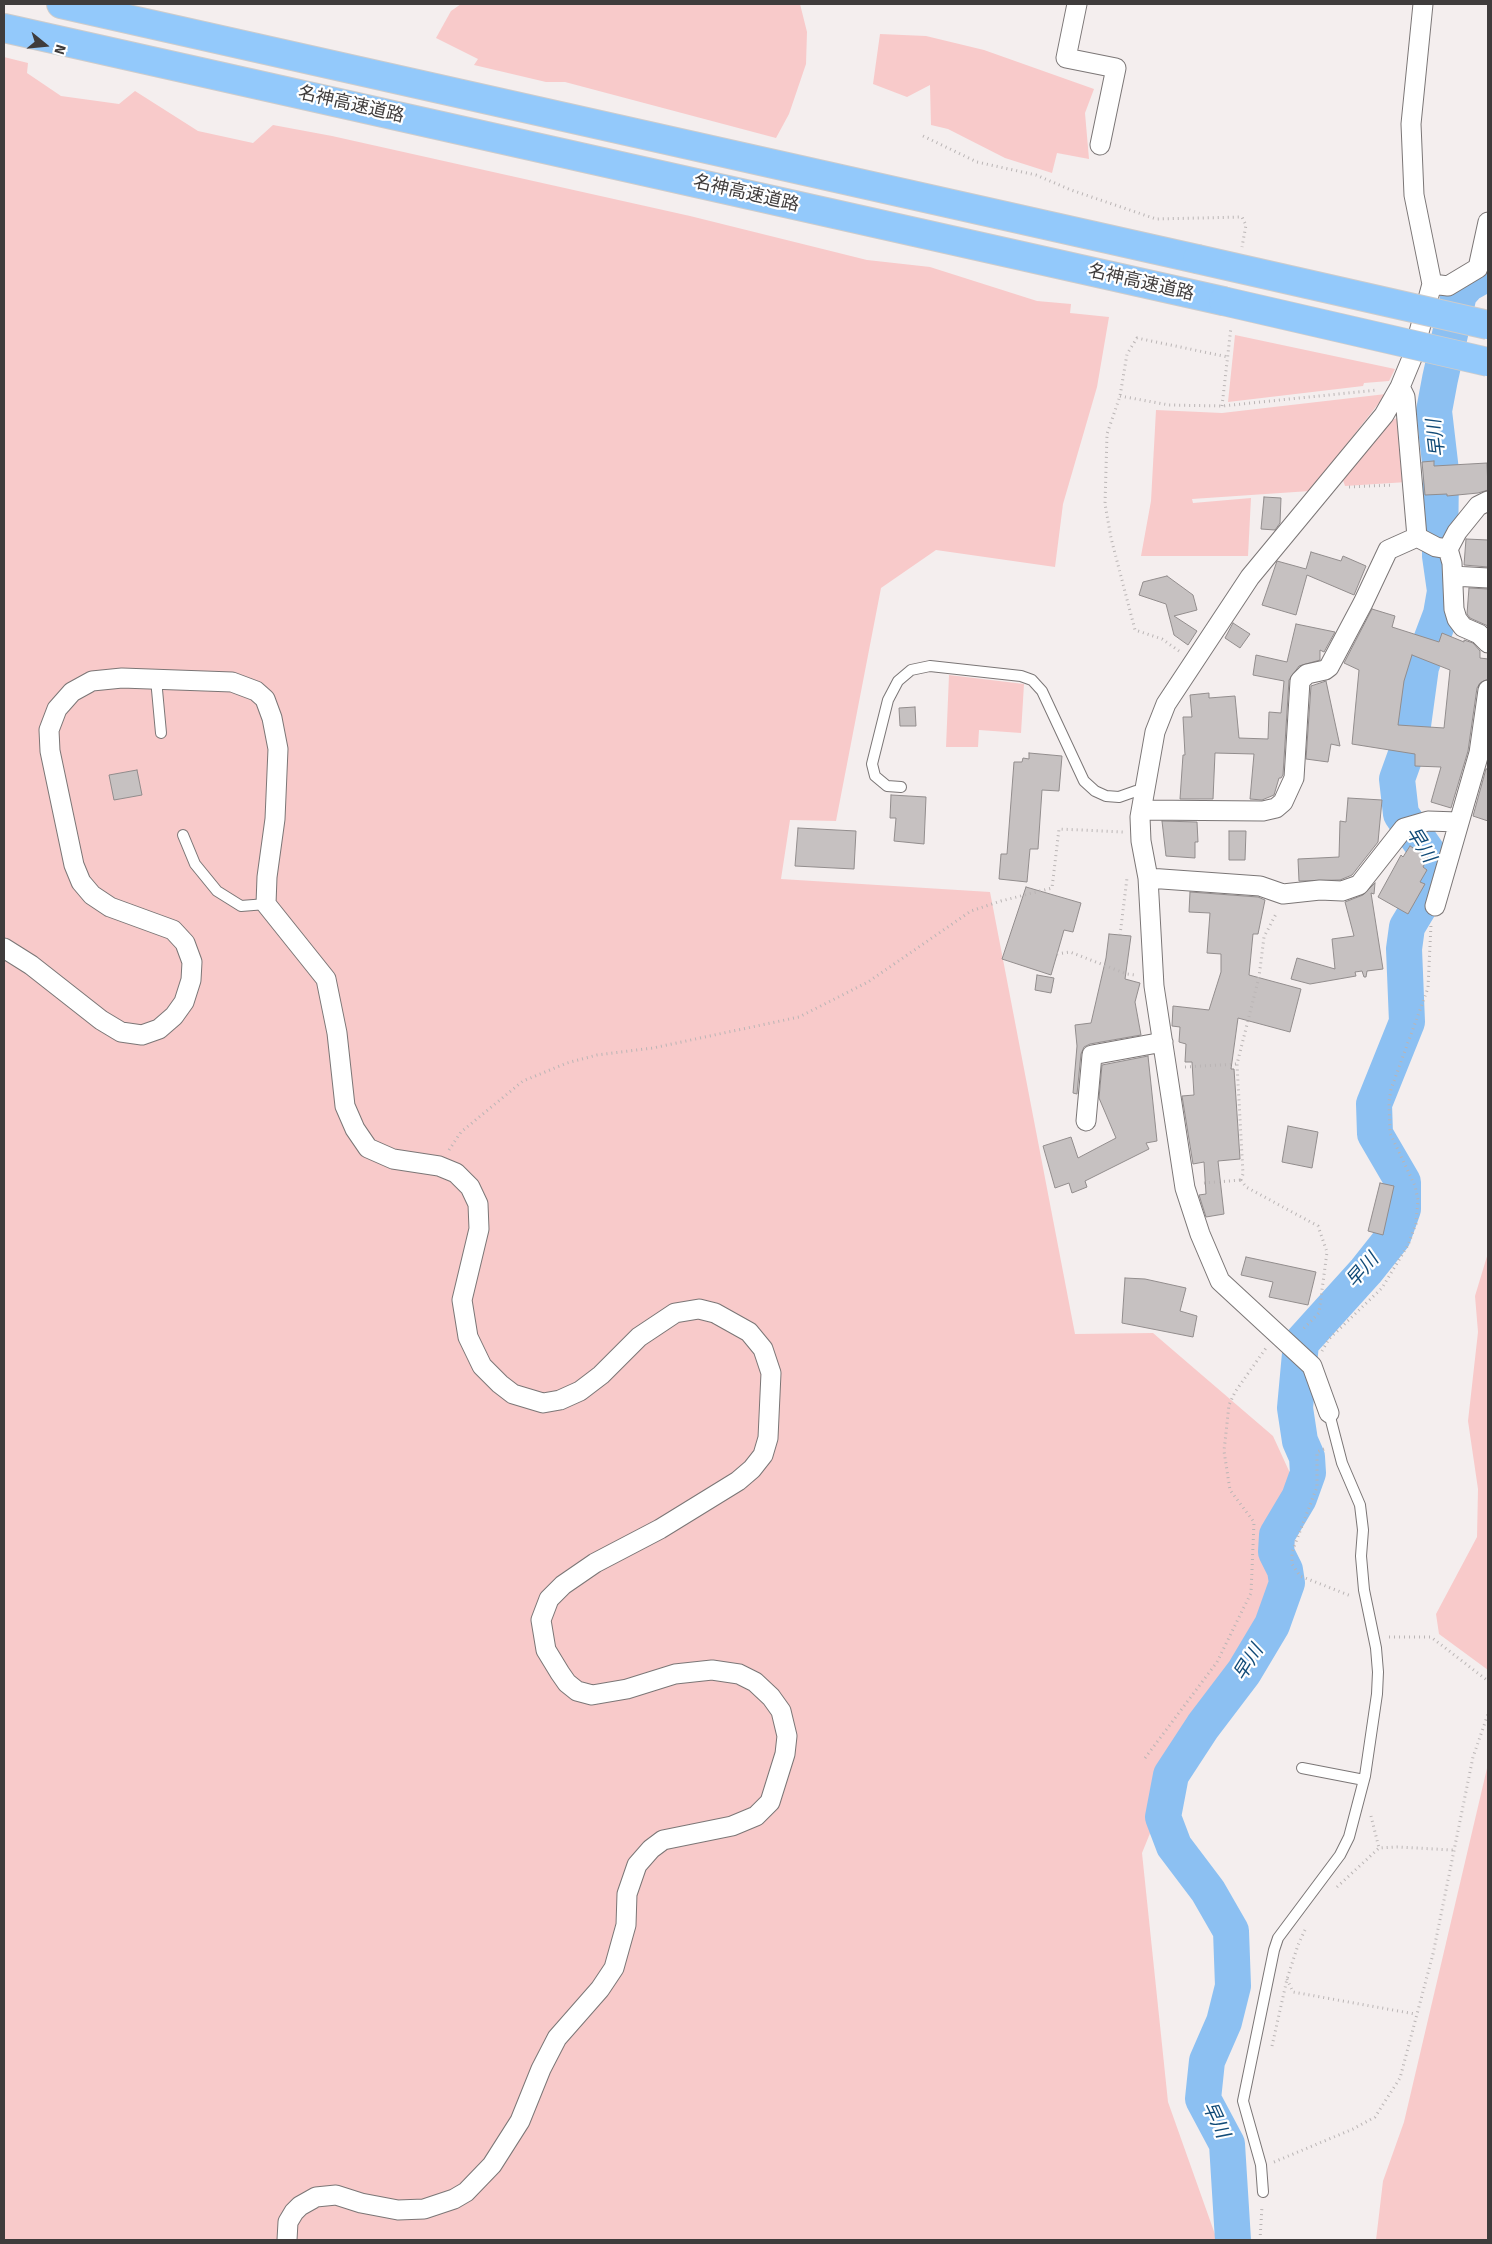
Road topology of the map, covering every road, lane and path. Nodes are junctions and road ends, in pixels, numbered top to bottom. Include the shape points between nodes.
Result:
1 (61, 4) edge
2 (1077, 4) edge
3 (1424, 4) edge
4 (4, 28) edge
5 (1100, 145) dead end
6 (1488, 222) edge
7 (1483, 272) edge
8 (1432, 284) junction
9 (1488, 325) edge
10 (1228, 356) dead end
11 (1488, 362) edge
12 (1400, 387) junction
13 (1120, 396) junction
14 (1328, 483) junction
15 (1413, 484) junction
16 (1488, 501) edge
17 (1417, 537) junction
18 (1443, 548) junction
19 (1453, 576) junction
20 (1488, 578) edge
21 (1488, 643) edge
22 (1194, 662) junction
23 (156, 679) junction
24 (1488, 690) edge
25 (160, 734) dead end
26 (901, 787) dead end
27 (1144, 791) junction
28 (1142, 810) junction
29 (1458, 822) junction
30 (1124, 832) dead end
31 (184, 835) dead end
32 (1148, 878) junction
33 (1283, 894) junction
34 (266, 904) junction
35 (1435, 906) joint
36 (4, 948) edge
37 (1057, 954) dead end
38 (1154, 978) junction
39 (1163, 1042) junction
40 (1237, 1064) junction
41 (1166, 1068) junction
42 (1086, 1121) dead end
43 (439, 1166) junction
44 (1241, 1180) junction
45 (1185, 1188) junction
46 (1287, 1343) junction
47 (1313, 1368) junction
48 (1329, 1413) joint
49 (1337, 1444) junction
50 (1366, 1601) junction
51 (1373, 1635) junction
52 (1488, 1681) edge
53 (1488, 1714) edge
54 (1145, 1758) dead end
55 (1302, 1768) dead end
56 (1364, 1780) junction
57 (1356, 1810) junction
58 (1379, 1848) junction
59 (1453, 1850) junction
60 (1334, 1889) dead end
61 (1308, 1924) dead end
62 (1269, 1976) junction
63 (1287, 1979) junction
64 (1415, 2014) junction
65 (1271, 2048) dead end
66 (1261, 2166) junction
67 (1263, 2192) joint
68 (287, 2240) edge
69 (1260, 2240) edge

1 - 9 highway, 名神高速道路, bridge
2 - 5 street via 1066,58 1116,68
3 - 8 street via 1411,124 1414,195
4 - 11 highway, 名神高速道路, bridge
6 - 7 street
7 - 8 street via 1448,286
8 - 12 street via 1412,358
10 - 13 path via 1137,338 1127,354
12 - 13 path via 1222,406 1169,405
12 - 14 street via 1384,415
12 - 15 street via 1406,397
13 - 22 path via 1107,434 1105,504 1135,630 1162,639
14 - 15 path via 1335,488
14 - 22 street via 1250,577
15 - 17 street
16 - 18 street via 1478,506
17 - 18 street
17 - 28 street via 1388,550 1329,667 1307,674 1300,681 1294,778 1283,802 1276,808 1254,812
18 - 19 street
19 - 20 street
19 - 21 street via 1457,619 1463,627 1479,634
22 - 27 street via 1166,704 1155,732
23 - 25 lane
23 - 34 street via 232,682 256,691 265,699 278,749
23 - 36 street via 92,681 72,692 57,710 49,730 50,751 74,866 81,882 110,908 173,930 185,943 192,962 184,1002 160,1029 142,1035 122,1032
24 - 29 street via 1479,753
26 - 27 lane via 887,786 875,776 872,764 888,700 898,681 911,670 930,666 1032,680 1042,691 1084,781 1106,796 1118,797
27 - 28 street
28 - 32 street via 1141,841
29 - 33 street via 1428,821 1409,826 1359,885 1342,891
29 - 35 street
30 - 43 path via 1059,829 1052,888 972,911 868,982 799,1017 653,1048 597,1055 523,1081 461,1132
31 - 34 lane via 195,864 217,891 241,906
32 - 33 street via 1260,886
32 - 38 street
33 - 40 path via 1264,937 1259,977
34 - 43 street via 326,979 338,1033 345,1106 355,1129 368,1148 393,1159
35 - 47 path via 1431,922 1428,988 1388,1102 1390,1134 1418,1200 1416,1224 1408,1245 1382,1288 1329,1339
37 - 38 path via 1070,952 1127,974
38 - 39 street
39 - 41 street
39 - 42 street via 1092,1054
40 - 41 path
40 - 44 path
41 - 45 street
43 - 68 street via 456,1173 470,1187 478,1204 479,1229 462,1300 468,1337 482,1366 513,1394 543,1403 580,1391 601,1375 639,1336 675,1313 699,1309 715,1313 749,1332 763,1349 771,1373 768,1438 763,1455 738,1481 660,1529 595,1563 563,1585 549,1599 541,1620 546,1650 560,1673 577,1691 592,1696 675,1674 712,1670 739,1674 756,1682 781,1711 787,1736 785,1754 770,1802 756,1816 732,1826 663,1840 637,1865 627,1894 626,1925 614,1968 557,2038 520,2121 492,2165 466,2192 424,2209 398,2210 336,2195 316,2197 294,2212 288,2222
44 - 45 path
44 - 46 path via 1246,1188 1318,1226 1327,1252 1318,1312
45 - 46 street via 1220,1280
46 - 47 street
46 - 54 path via 1265,1350 1235,1392 1230,1405 1224,1451 1230,1490 1254,1522 1251,1593 1217,1662
47 - 48 street
48 - 49 lane
49 - 50 lane via 1360,1505
49 - 50 path via 1318,1452 1317,1488 1292,1552 1292,1564 1300,1576
50 - 51 lane
51 - 52 path via 1431,1637
51 - 56 lane via 1377,1694
53 - 59 path via 1473,1757
55 - 56 lane
56 - 57 lane
57 - 58 path via 1372,1816
57 - 62 lane via 1340,1855 1278,1938
58 - 59 path
58 - 60 path
59 - 64 path via 1433,1954
61 - 63 path
62 - 63 path
62 - 66 lane via 1243,2101
63 - 64 path via 1293,1992
63 - 65 path
64 - 66 path via 1404,2068 1375,2117
66 - 67 lane
67 - 69 path

